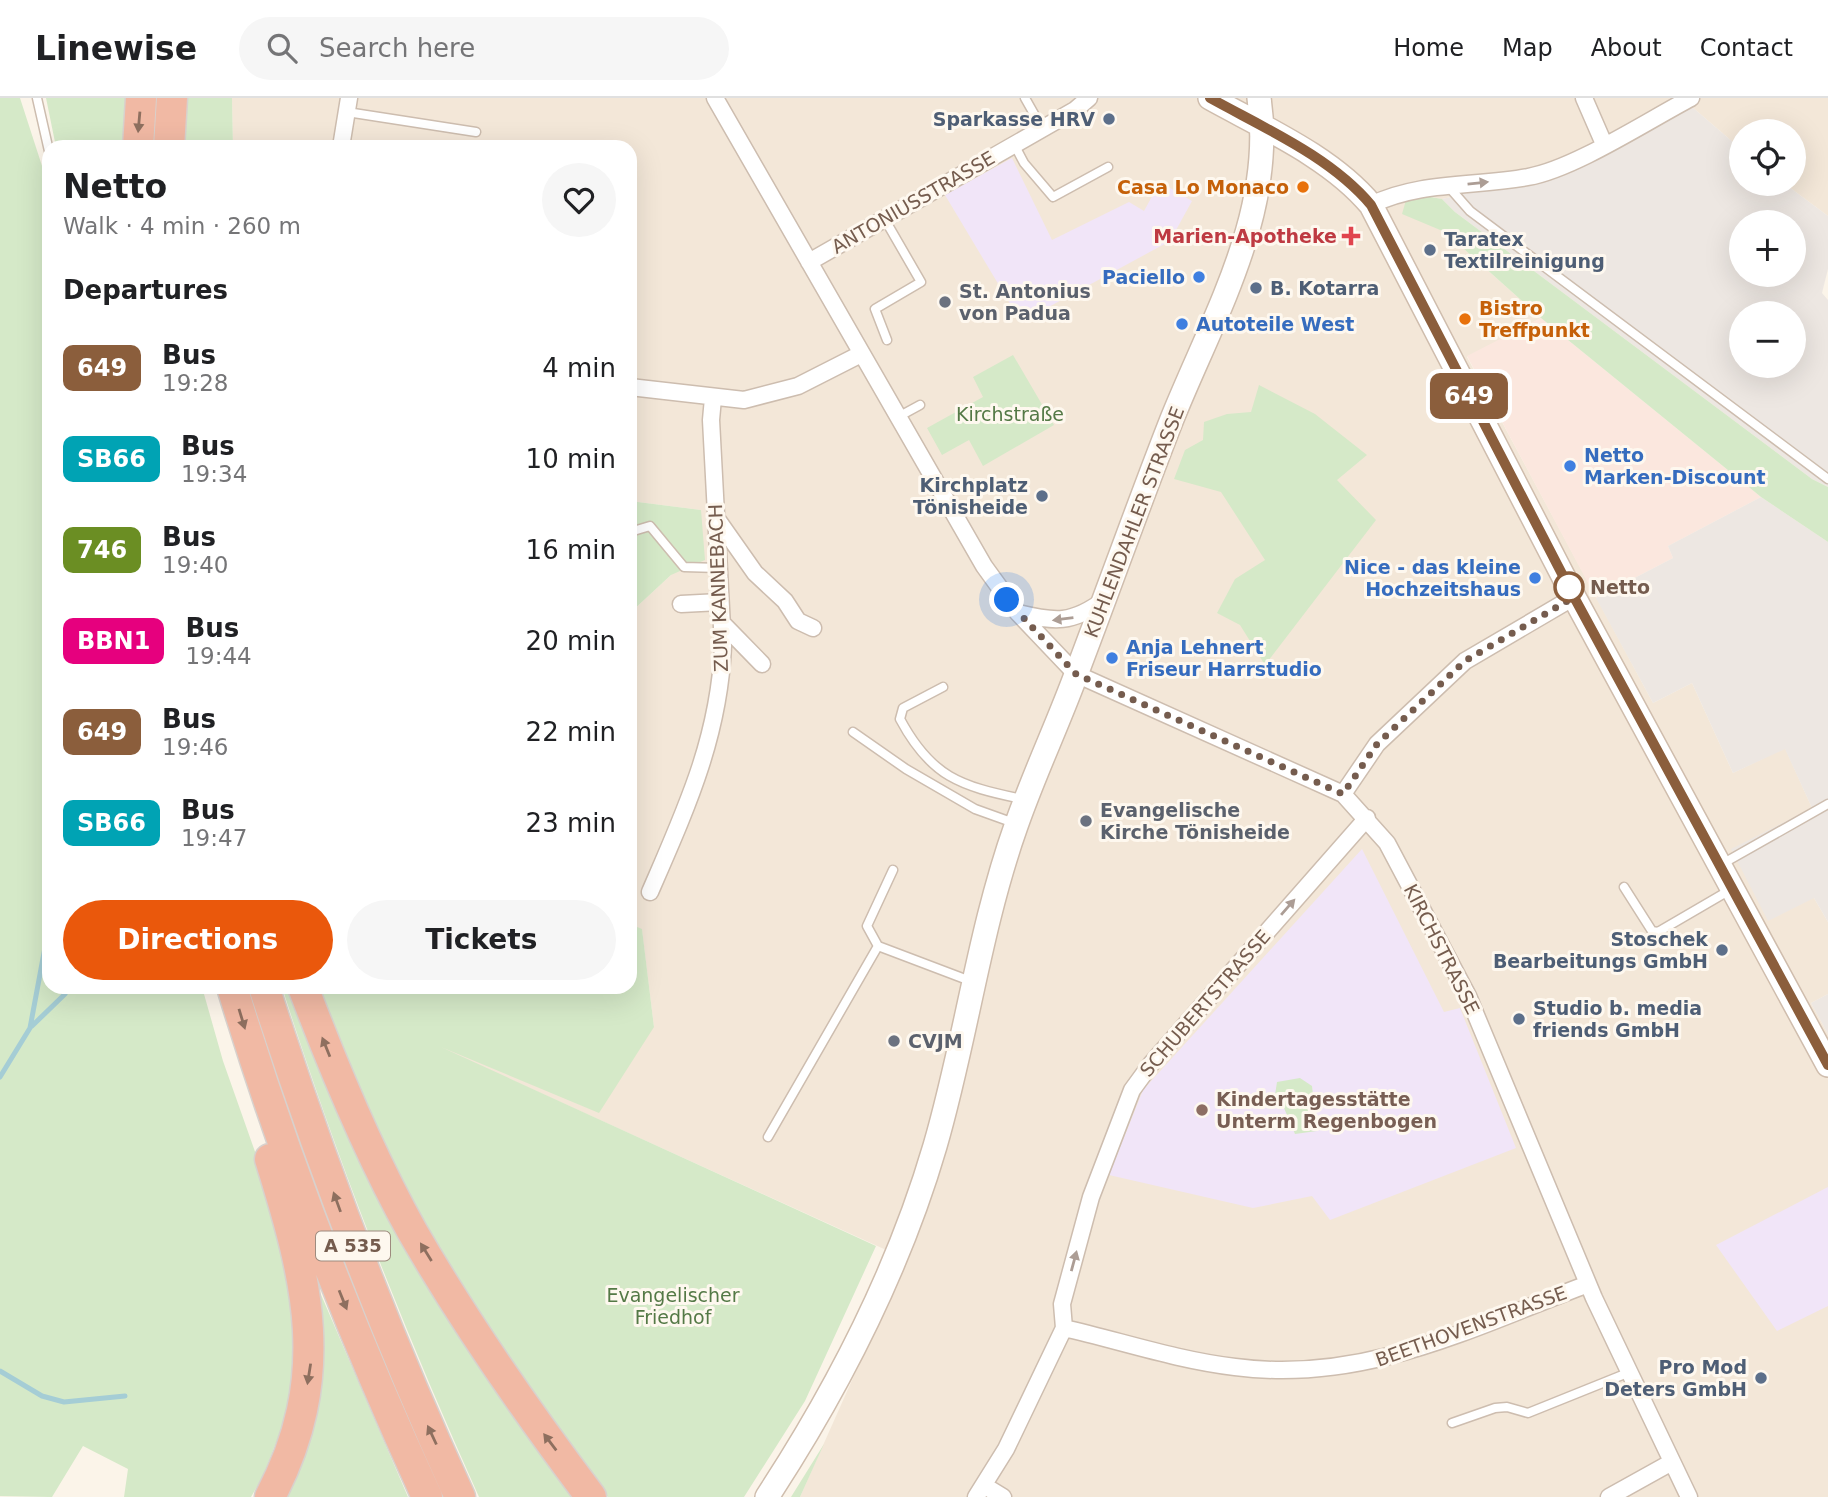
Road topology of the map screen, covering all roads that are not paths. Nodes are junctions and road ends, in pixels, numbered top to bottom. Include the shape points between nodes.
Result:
1 (37, 98) edge
2 (141, 98) edge
3 (172, 98) edge
4 (715, 98) edge
5 (1025, 98) edge
6 (1089, 98) edge
7 (1210, 98) edge
8 (1259, 98) edge
9 (1584, 98) edge
10 (1691, 98) edge
11 (348, 105) edge
12 (1042, 128) junction
13 (1264, 128) junction
14 (476, 132) dead end
15 (47, 140) edge
16 (138, 140) edge
17 (169, 140) edge
18 (342, 140) edge
19 (1014, 144) junction
20 (1604, 144) junction
21 (1108, 167) dead end
22 (1448, 186) junction
23 (1371, 205) junction
24 (884, 218) junction
25 (809, 262) junction
26 (887, 340) dead end
27 (861, 354) junction
28 (637, 388) edge
29 (713, 398) junction
30 (920, 405) dead end
31 (898, 417) junction
32 (1828, 479) edge
33 (717, 519) junction
34 (637, 530) edge
35 (719, 568) junction
36 (1574, 597) junction
37 (1104, 599) junction
38 (720, 602) junction
39 (681, 604) dead end
40 (1018, 613) junction
41 (722, 623) junction
42 (813, 628) dead end
43 (762, 664) dead end
44 (1076, 674) junction
45 (943, 687) dead end
46 (853, 732) dead end
47 (1343, 794) junction
48 (1026, 800) junction
49 (1828, 804) edge
50 (1367, 818) junction
51 (1017, 824) junction
52 (1720, 865) junction
53 (893, 870) dead end
54 (1624, 887) dead end
55 (1732, 889) junction
56 (650, 892) dead end
57 (878, 946) junction
58 (972, 982) junction
59 (235, 994) edge
60 (266, 994) edge
61 (306, 994) edge
62 (252, 1052) junction
63 (1828, 1065) edge
64 (768, 1137) dead end
65 (1588, 1284) junction
66 (1064, 1328) junction
67 (1630, 1372) junction
68 (1452, 1423) dead end
69 (1672, 1462) junction
70 (981, 1492) edge
71 (270, 1497) edge
72 (427, 1497) edge
73 (460, 1497) edge
74 (591, 1497) edge
75 (767, 1497) edge
76 (1003, 1497) edge
77 (1609, 1497) edge
78 (1689, 1497) edge

1 - 15 lane
2 -> 16 highway
3 - 17 highway
4 - 25 street, KIRCHSTRASSE
5 - 12 lane
6 - 12 street, ANTONIUSSTRASSE
7 - 13 main road
8 - 13 main road, KUHLENDAHLER STRASSE
9 - 20 street
10 - 20 street
11 - 14 lane
11 - 18 street
12 - 19 street, ANTONIUSSTRASSE
13 - 23 main road via 1342,177
13 - 37 main road, KUHLENDAHLER STRASSE via 1258,198 1242,248
19 - 21 lane via 1053,197
19 - 24 street, ANTONIUSSTRASSE
22 -> 20 street via 1530,177
22 - 23 street via 1410,190
22 - 32 lane via 1470,211
23 - 36 main road
24 - 25 street, ANTONIUSSTRASSE
24 - 26 lane via 921,282 875,309
25 - 27 street, KIRCHSTRASSE
27 - 29 street via 774,395 744,400
27 - 31 street, KIRCHSTRASSE
28 - 29 street
29 - 33 street, ZUM KANNEBACH
30 - 31 lane
31 - 40 street, KIRCHSTRASSE via 984,566
33 - 35 street, ZUM KANNEBACH
33 - 42 street via 755,573 785,601 798,621
34 - 35 lane via 650,526 684,567
35 - 38 street, ZUM KANNEBACH
36 - 47 street via 1465,661 1377,744
36 - 52 main road
37 -> 40 street via 1063,621
37 - 44 main road, KUHLENDAHLER STRASSE
38 - 39 street
38 - 41 street, ZUM KANNEBACH
40 - 44 street, KIRCHSTRASSE
41 - 43 street
41 - 56 street, ZUM KANNEBACH via 722,677 705,761
44 - 47 street, KIRCHSTRASSE
44 - 48 main road, KUHLENDAHLER STRASSE
45 - 48 lane via 903,708 900,719 916,750 964,784
46 - 51 lane via 975,809
47 - 50 street, KIRCHSTRASSE
48 - 51 main road, KUHLENDAHLER STRASSE
49 - 52 lane
50 - 65 street, KIRCHSTRASSE via 1387,843 1468,996
66 -> 50 street, SCHUBERTSTRASSE via 1062,1304 1091,1197 1132,1090
51 - 58 main road, KUHLENDAHLER STRASSE via 992,897
52 - 55 main road
53 - 57 lane via 867,926
54 - 55 lane via 1652,931 1658,932
55 - 63 main road
57 - 58 lane
57 - 64 lane
58 - 75 main road, KUHLENDAHLER STRASSE via 936,1142 905,1231 839,1371
59 -> 62 highway, A 535
73 -> 60 highway, A 535 via 353,1246
74 -> 61 highway via 530,1416 412,1231 326,1048
62 -> 71 highway via 257,1117 296,1250 308,1309 310,1363 303,1411
62 -> 72 highway, A 535 via 324,1252
65 - 66 street, BEETHOVENSTRASSE via 1394,1357 1315,1370 1237,1368 1183,1359
65 - 67 street, KIRCHSTRASSE
66 - 70 street, SCHUBERTSTRASSE
67 - 68 lane via 1528,1413 1495,1408
67 - 69 street, KIRCHSTRASSE
69 - 77 street
69 - 78 street, KIRCHSTRASSE
70 - 76 street, SCHUBERTSTRASSE

